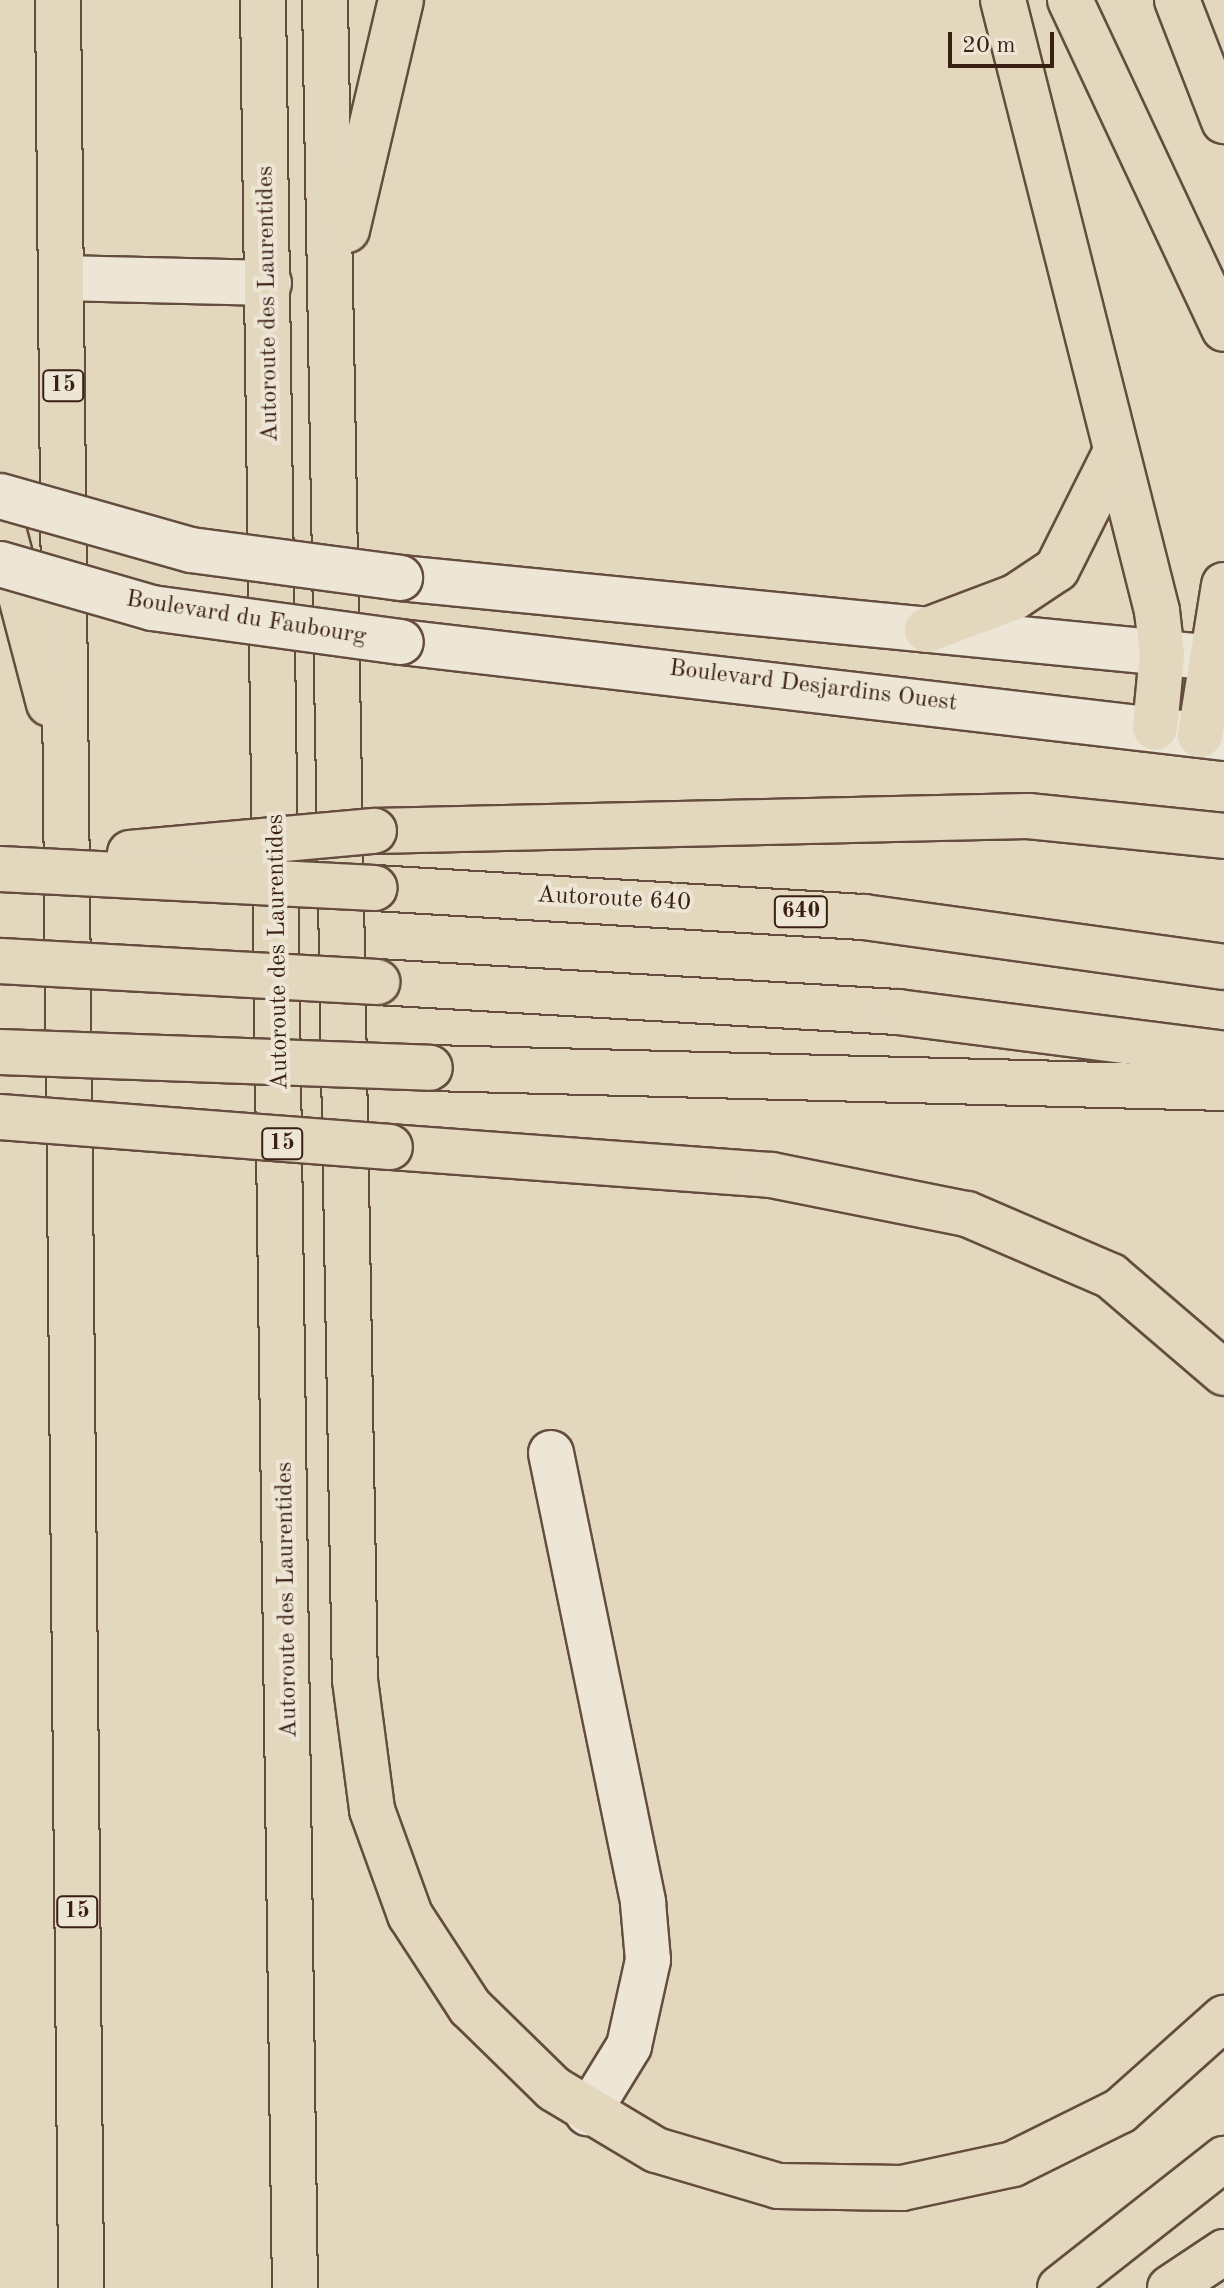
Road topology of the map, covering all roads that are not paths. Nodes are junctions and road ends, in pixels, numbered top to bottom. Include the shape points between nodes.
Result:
1 (58, 0) edge
2 (263, 0) edge
3 (325, 0) edge
4 (401, 0) edge
5 (1003, 0) edge
6 (1070, 0) edge
7 (1177, 0) edge
8 (1224, 121) edge
9 (62, 278) junction
10 (269, 283) junction
11 (332, 295) junction
12 (1222, 326) edge
13 (1116, 451) junction
14 (0, 496) edge
15 (0, 517) edge
16 (0, 564) edge
17 (1224, 585) edge
18 (927, 630) junction
19 (401, 642) joint
20 (1162, 654) junction
21 (1216, 659) edge
22 (1155, 728) junction
23 (1212, 736) edge
24 (67, 771) junction
25 (1224, 836) edge
26 (0, 866) edge
27 (0, 961) edge
28 (1224, 967) edge
29 (0, 1052) edge
30 (1224, 1054) edge
31 (1224, 1088) edge
32 (0, 1117) edge
33 (1224, 1373) edge
34 (551, 1453) dead end
35 (1224, 2018) edge
36 (588, 2113) junction
37 (1224, 2159) edge
38 (1224, 2252) edge
39 (81, 2288) edge
40 (295, 2288) edge
41 (1060, 2288) edge
42 (1170, 2288) edge

1 - 9 highway, 15
2 - 10 highway, Autoroute des Laurentides / 15
3 - 11 highway
4 - 11 highway
5 - 13 highway
6 - 12 highway
7 - 8 highway
9 - 10 street
9 - 24 highway, 15
10 - 40 highway, Autoroute des Laurentides / 15
11 - 36 highway via 349,1378 362,1758 382,1845 429,1948 497,2038
13 - 18 highway via 1057,569 1015,597
13 - 20 highway
14 - 18 street, bridge via 191,550 400,578
15 - 24 highway
16 - 19 street, Boulevard du Faubourg, bridge via 152,608
17 - 21 highway
18 - 20 street
19 - 22 street, Boulevard Desjardins Ouest
20 - 21 street
20 - 22 highway
21 - 23 highway
22 - 23 street, Boulevard Desjardins Ouest
24 - 39 highway, 15
25 - 26 highway, bridge via 1028,816 374,831
26 - 28 highway, Autoroute 640 / 640, bridge via 864,917
27 - 30 highway, bridge via 885,1011
29 - 31 highway, bridge
32 - 33 highway, bridge via 771,1175 967,1214 1111,1276
34 - 36 street via 643,1903 648,1960 629,2046
35 - 36 highway via 1152,2088 1086,2131 1013,2164 937,2183 861,2190 747,2180 656,2150
37 - 41 highway
38 - 42 highway

